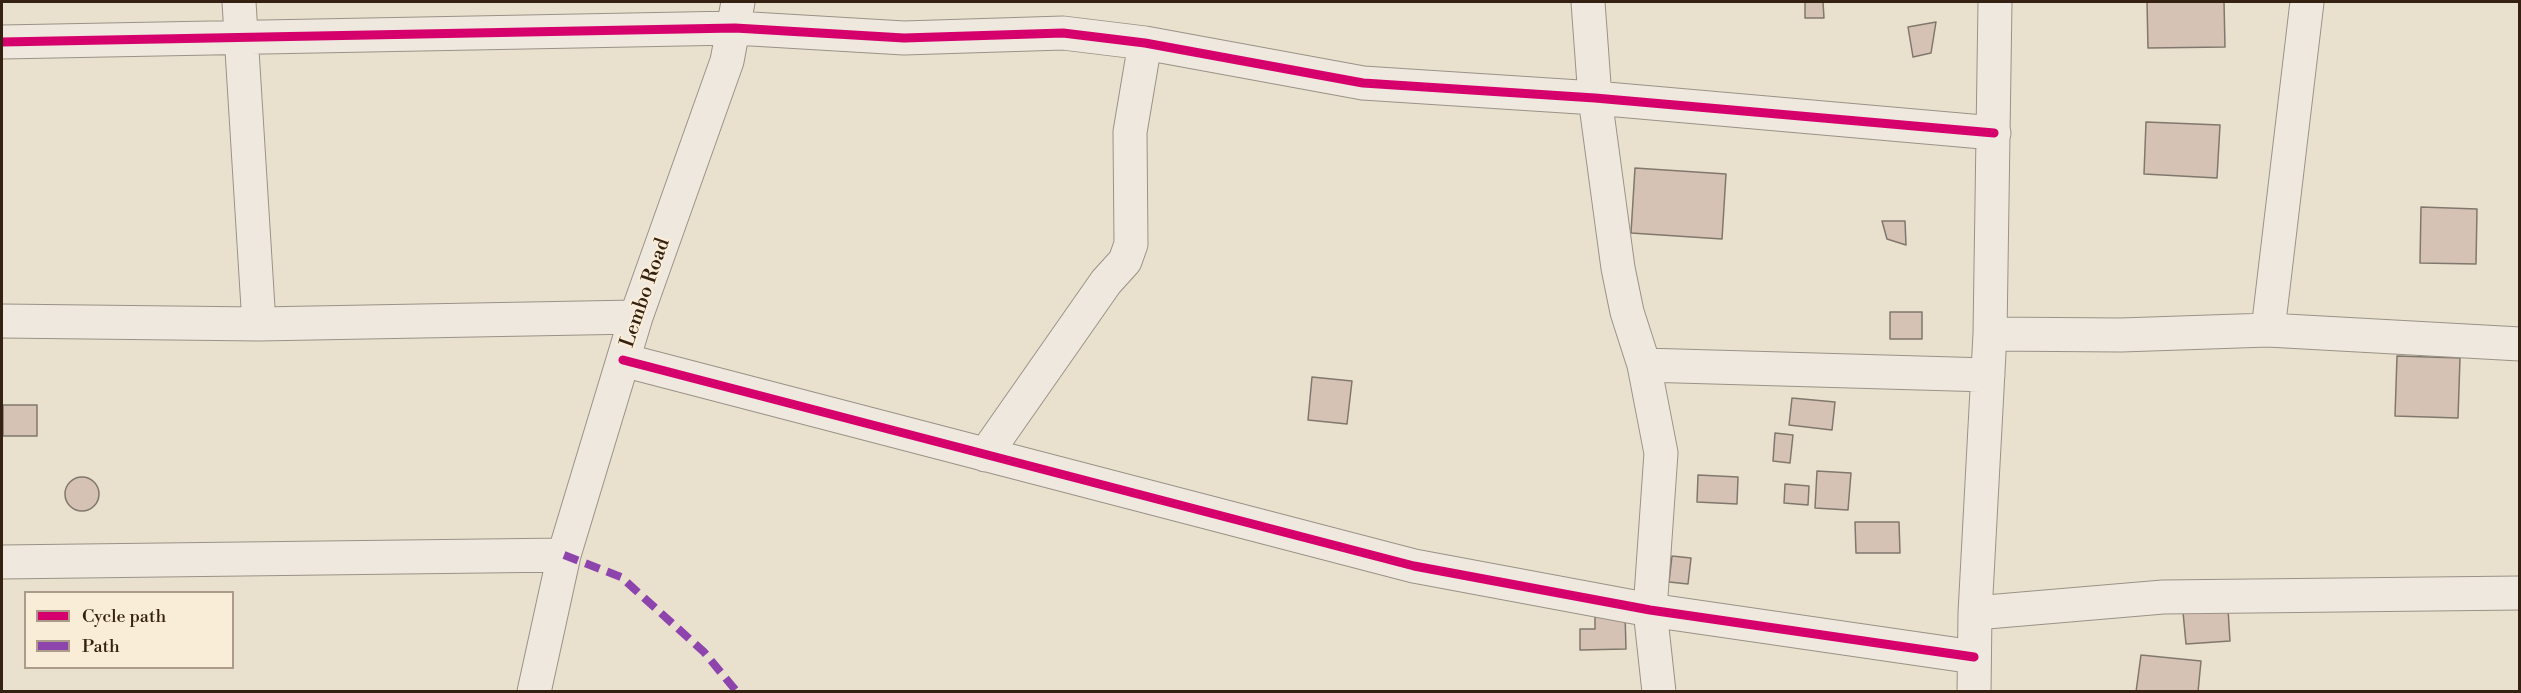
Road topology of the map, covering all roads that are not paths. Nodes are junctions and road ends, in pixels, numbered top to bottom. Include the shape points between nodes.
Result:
1 (239, 2) edge
2 (1588, 2) edge
3 (1995, 2) edge
4 (2307, 2) edge
5 (736, 15) edge
6 (240, 38) junction
7 (2, 42) edge
8 (1145, 43) junction
9 (1595, 98) junction
10 (1994, 133) junction
11 (636, 317) junction
12 (2, 321) edge
13 (259, 324) junction
14 (2268, 330) junction
15 (1990, 334) junction
16 (2520, 344) edge
17 (623, 360) junction
18 (1644, 365) junction
19 (1988, 375) junction
20 (985, 455) junction
21 (564, 555) junction
22 (2, 562) edge
23 (2520, 593) edge
24 (1650, 610) junction
25 (1975, 613) junction
26 (1974, 657) junction
27 (534, 692) edge
28 (1659, 692) edge
29 (1974, 692) edge

1 - 6 street
2 - 9 street
3 - 10 street
4 - 14 street
5 - 6 street
5 - 8 street via 904,38 1064,33
5 - 11 street, Lembo Road via 727,61
6 - 7 street
6 - 13 street
8 - 9 street via 1363,83
8 - 20 street via 1130,132 1131,244 1125,261 1106,282
9 - 10 street
9 - 18 street via 1618,268
10 - 15 street
11 - 13 street
11 - 17 street, Lembo Road
12 - 13 street
14 - 15 street
14 - 16 street
15 - 19 street
17 - 20 street
17 - 21 street, Lembo Road
18 - 19 street
18 - 24 street via 1661,453
19 - 25 street
20 - 24 street via 1414,566
21 - 22 street
21 - 27 street, Lembo Road
23 - 25 street via 2163,597
24 - 26 street
24 - 28 street
25 - 26 street
26 - 29 street

